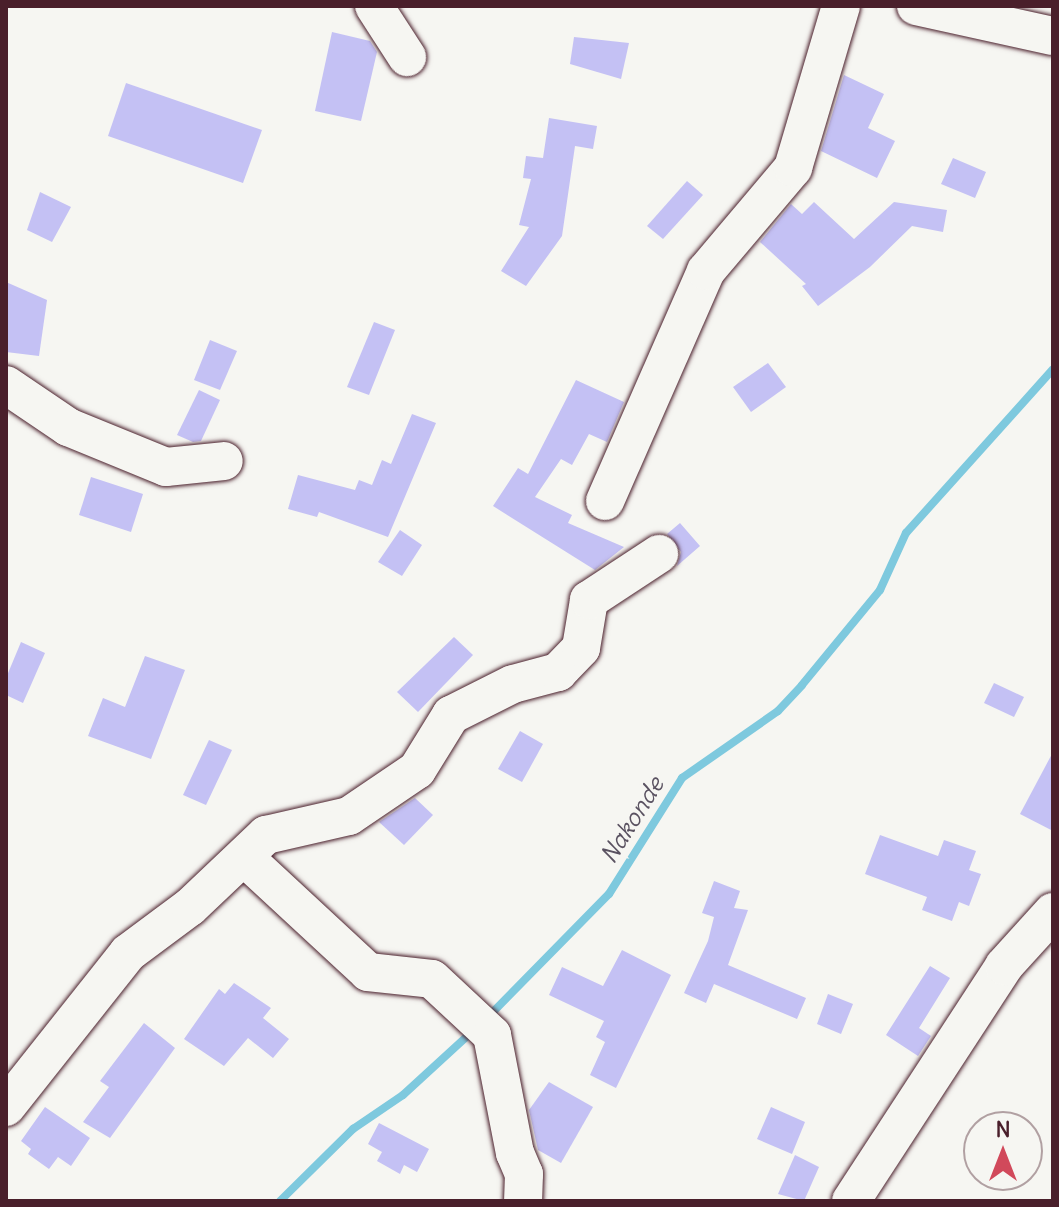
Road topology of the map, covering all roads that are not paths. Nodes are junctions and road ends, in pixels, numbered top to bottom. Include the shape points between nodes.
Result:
1 (374, 6) edge
2 (841, 6) edge
3 (916, 6) edge
4 (1053, 36) edge
5 (407, 57) dead end
6 (6, 385) edge
7 (224, 461) dead end
8 (605, 501) dead end
9 (659, 554) dead end
10 (244, 857) junction
11 (1053, 912) edge
12 (6, 1107) edge
13 (523, 1201) edge
14 (851, 1201) edge

1 - 5 street
2 - 8 street via 793,168 706,271
3 - 4 street
6 - 7 street via 68,427 166,467
9 - 10 street via 589,600 581,648 558,672 513,684 451,715 417,770 349,816 278,830
10 - 12 street via 190,907 128,953
10 - 13 street via 368,972 432,979 492,1035 515,1153 524,1174
11 - 14 street via 1004,966

